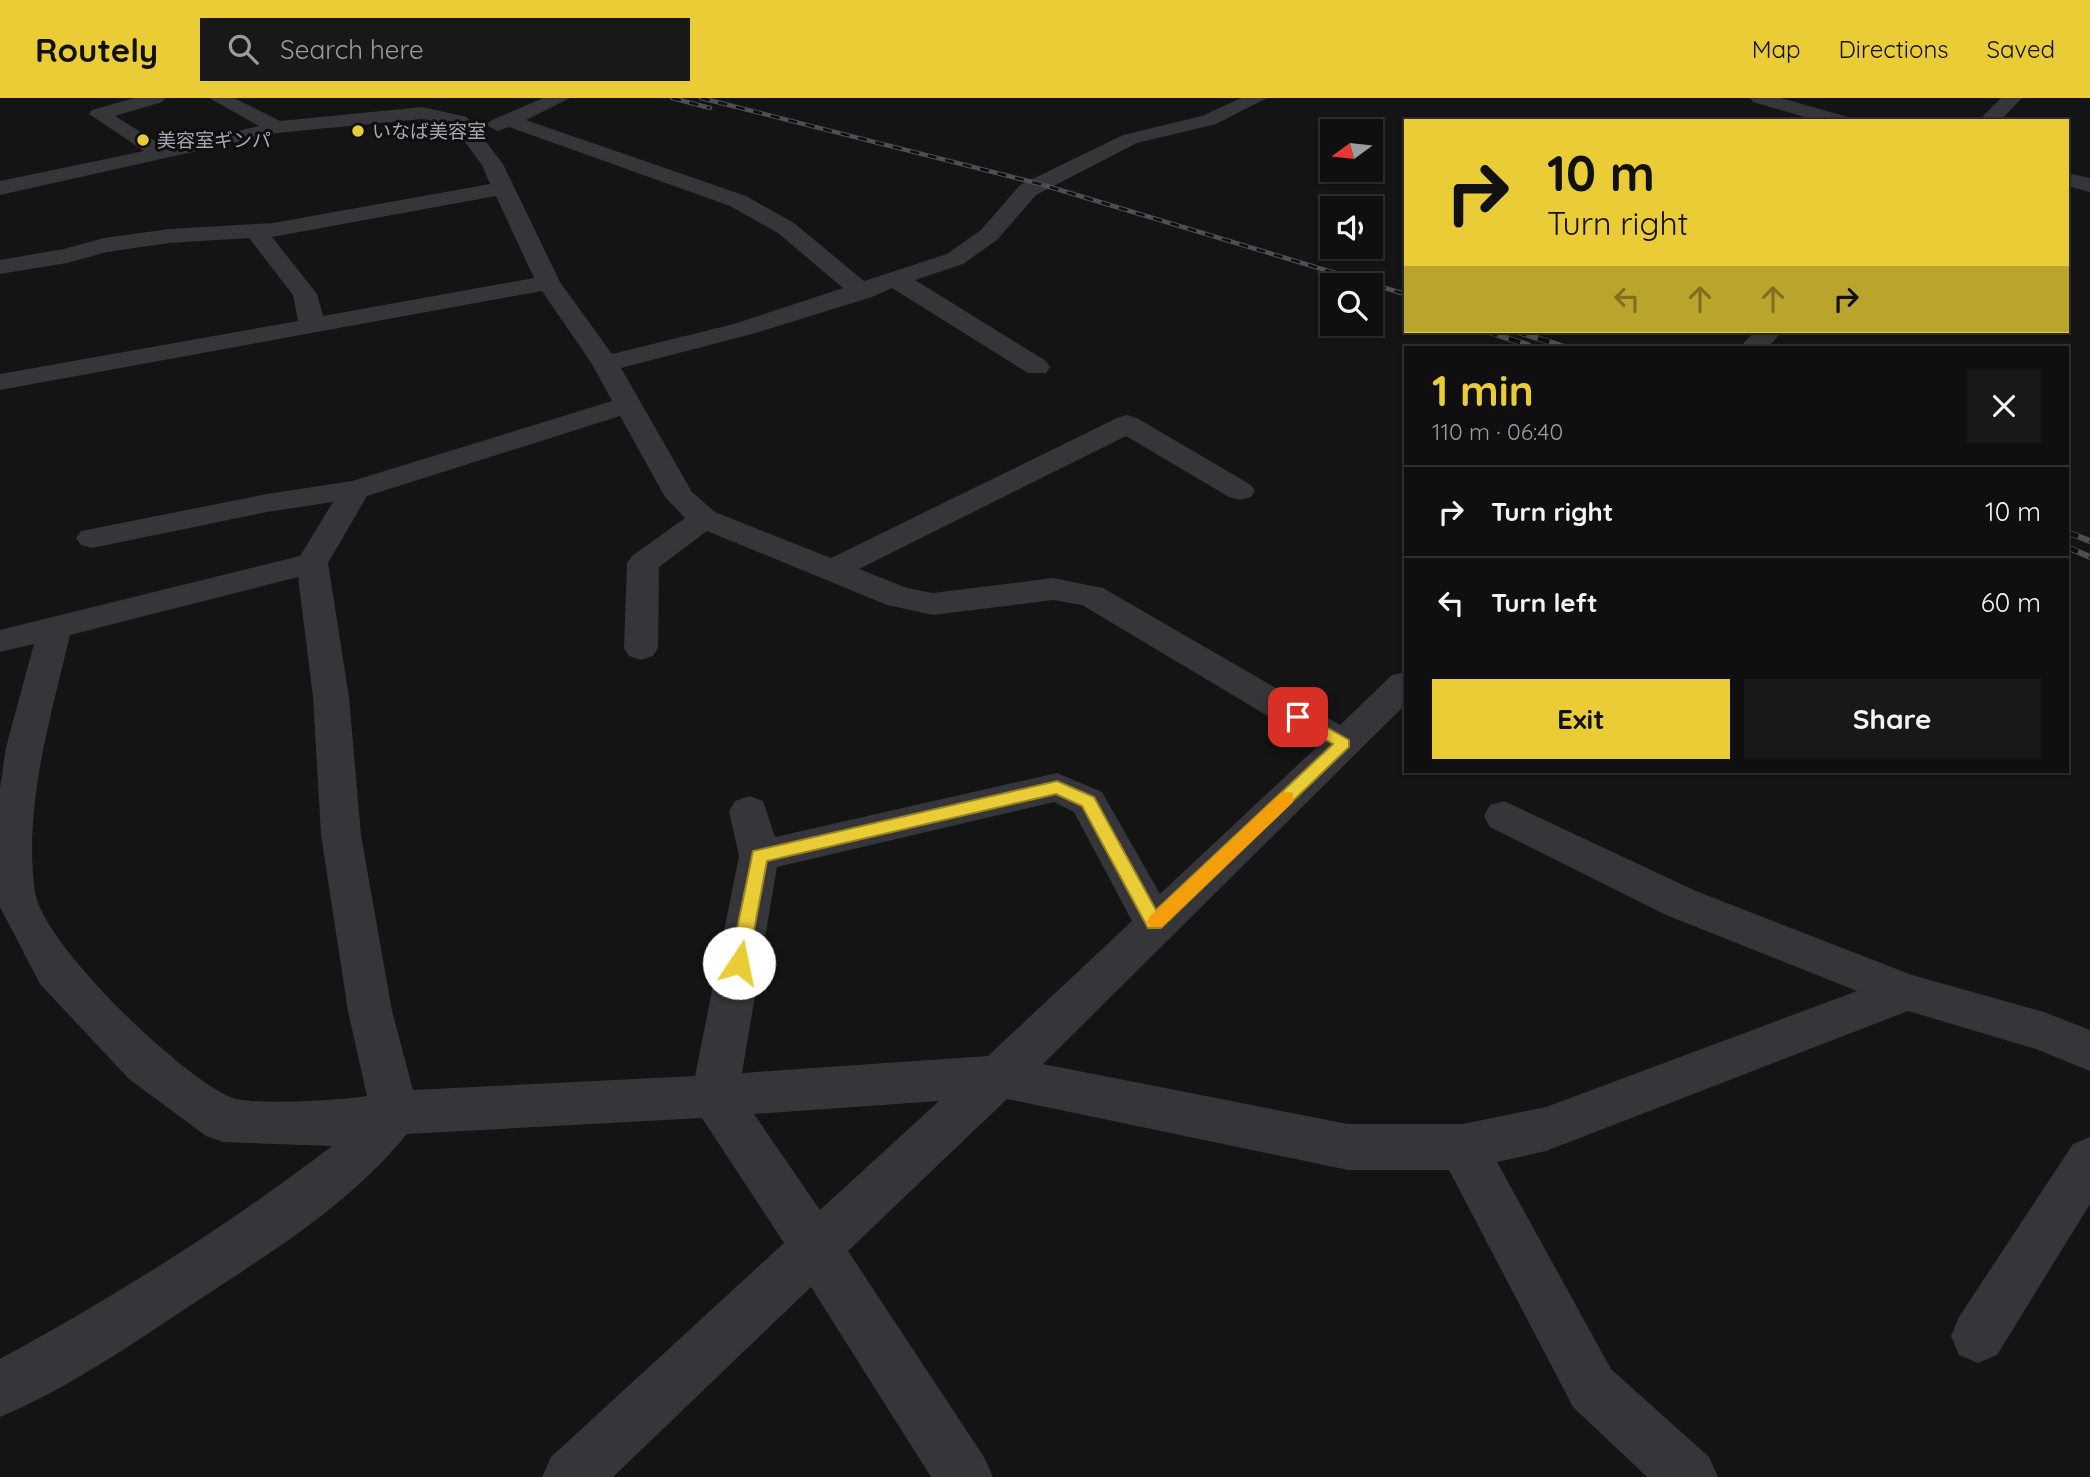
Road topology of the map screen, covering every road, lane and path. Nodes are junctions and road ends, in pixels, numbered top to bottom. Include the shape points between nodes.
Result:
1 (155, 98) edge
2 (412, 98) edge
3 (560, 98) edge
4 (1257, 98) edge
5 (1760, 98) edge
6 (2012, 98) edge
7 (230, 100) edge
8 (364, 118) junction
9 (1834, 119) edge
10 (1991, 119) edge
11 (508, 120) junction
12 (276, 127) junction
13 (470, 136) junction
14 (162, 154) junction
15 (2069, 180) edge
16 (2090, 185) edge
17 (0, 188) edge
18 (504, 188) junction
19 (255, 231) junction
20 (0, 267) edge
21 (897, 280) junction
22 (548, 283) junction
23 (863, 292) junction
24 (312, 326) junction
25 (1768, 333) edge
26 (1754, 346) edge
27 (604, 364) junction
28 (1037, 367) dead end
29 (0, 382) edge
30 (628, 405) junction
31 (356, 490) junction
32 (1240, 491) dead end
33 (704, 519) junction
34 (92, 538) dead end
35 (312, 563) junction
36 (832, 570) junction
37 (55, 627) junction
38 (0, 640) edge
39 (642, 648) dead end
40 (1404, 685) edge
41 (1344, 744) junction
42 (749, 810) dead end
43 (1504, 816) dead end
44 (759, 856) junction
45 (1154, 923) junction
46 (1907, 992) junction
47 (2090, 1051) edge
48 (999, 1076) junction
49 (714, 1096) junction
50 (395, 1113) junction
51 (1463, 1147) junction
52 (2090, 1160) edge
53 (817, 1249) junction
54 (1979, 1336) dead end
55 (0, 1389) edge
56 (571, 1477) edge
57 (964, 1477) edge
58 (1689, 1477) edge

1 - 14 street via 99,114
2 - 8 street
3 - 11 street
4 - 21 street via 1209,120 1130,139 1028,190 989,235 955,259
5 - 9 street
6 - 10 street
7 - 12 street
8 - 12 street
8 - 13 street via 422,113 460,121
11 - 13 street
11 - 23 street via 738,201 786,228
12 - 14 street
13 - 18 street
14 - 17 street
15 - 16 street
18 - 19 street
18 - 22 street
19 - 20 street via 117,243
19 - 24 street via 305,294
21 - 23 street
21 - 28 street
22 - 24 street
22 - 27 street
23 - 27 street via 743,329
24 - 29 street
25 - 26 street
27 - 30 street
30 - 31 street
30 - 33 street via 680,497
31 - 34 street
31 - 35 street
32 - 36 street via 1127,424
33 - 36 street
33 - 39 street via 643,563
35 - 37 street
35 - 50 street via 331,697 341,835 370,1011
36 - 41 street via 899,597 933,604 1053,589 1091,596
37 - 38 street
37 - 50 street via 25,747 12,841 15,896 55,971 145,1064 223,1120 332,1124
40 - 41 street
41 - 45 street
42 - 44 street
43 - 46 street via 1681,903
44 - 45 street via 1057,787 1088,802
44 - 49 street
45 - 48 street
46 - 47 street via 2044,1032
46 - 51 street via 1546,1129
48 - 49 street
48 - 51 street via 1348,1147
48 - 53 street
49 - 50 street
49 - 53 street
50 - 55 street via 360,1153 278,1218 101,1334
51 - 58 street via 1592,1388
52 - 54 street
53 - 56 street
53 - 57 street

